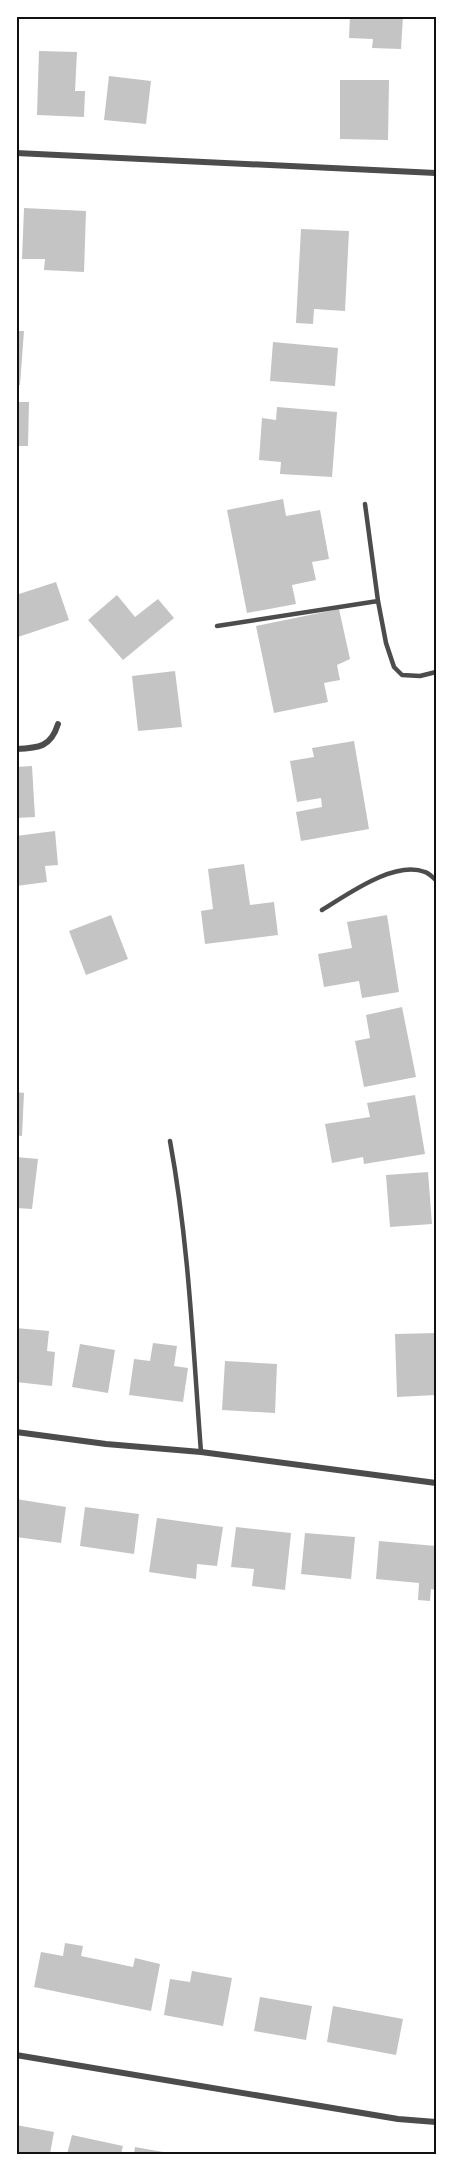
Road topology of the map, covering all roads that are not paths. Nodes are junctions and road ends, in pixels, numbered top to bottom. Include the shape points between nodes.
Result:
1 (16, 153) edge
2 (436, 173) edge
3 (365, 504) dead end
4 (378, 601) junction
5 (217, 626) dead end
6 (436, 672) edge
7 (58, 723) dead end
8 (16, 749) edge
9 (436, 880) edge
10 (322, 910) dead end
11 (170, 1141) dead end
12 (16, 1432) edge
13 (201, 1452) junction
14 (436, 1484) edge
15 (16, 2055) edge
16 (436, 2122) edge

1 - 2 street
3 - 4 lane
4 - 5 lane
4 - 6 lane via 394,667 402,675
7 - 8 street via 54,737 42,746
9 - 10 lane via 426,872 394,872
11 - 13 lane via 188,1266
12 - 13 street
13 - 14 street
15 - 16 street via 398,2119

